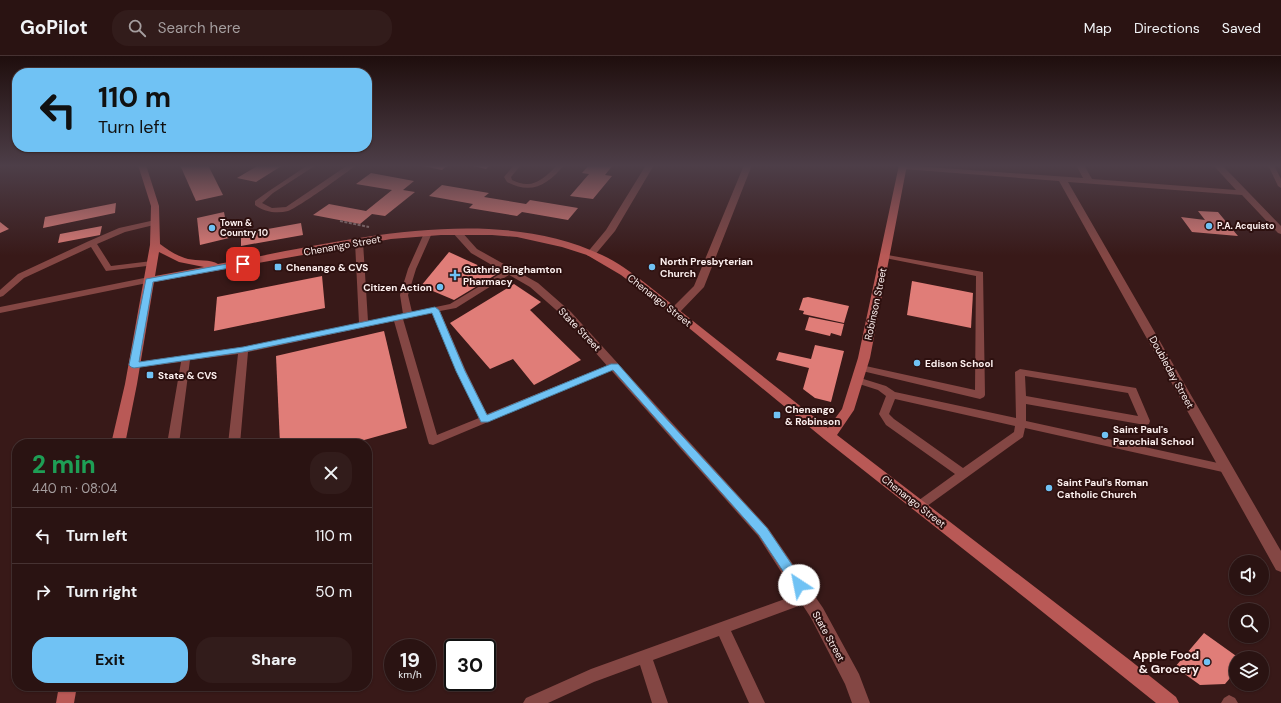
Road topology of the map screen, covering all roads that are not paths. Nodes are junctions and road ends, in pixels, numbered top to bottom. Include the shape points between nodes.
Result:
1 (152, 195) edge
2 (267, 195) edge
3 (308, 195) edge
4 (632, 195) edge
5 (736, 195) edge
6 (897, 195) edge
7 (1071, 195) edge
8 (1246, 195) edge
9 (155, 222) junction
10 (1281, 231) edge
11 (457, 232) junction
12 (428, 233) junction
13 (359, 242) junction
14 (92, 243) junction
15 (154, 244) junction
16 (591, 254) junction
17 (885, 256) junction
18 (152, 263) junction
19 (229, 266) junction
20 (510, 271) junction
21 (21, 276) junction
22 (149, 280) junction
23 (0, 283) edge
24 (0, 294) edge
25 (0, 310) edge
26 (435, 310) junction
27 (675, 311) junction
28 (403, 317) junction
29 (364, 325) junction
30 (243, 350) junction
31 (186, 358) junction
32 (134, 365) junction
33 (614, 366) junction
34 (860, 368) junction
35 (857, 380) junction
36 (892, 396) junction
37 (1020, 399) junction
38 (485, 420) junction
39 (1021, 425) junction
40 (829, 436) junction
41 (119, 439) edge
42 (174, 439) edge
43 (234, 439) edge
44 (1227, 469) junction
45 (963, 474) junction
46 (919, 506) junction
47 (1281, 565) edge
48 (807, 597) junction
49 (722, 628) junction
50 (644, 656) junction
51 (67, 691) edge
52 (65, 703) edge
53 (532, 703) edge
54 (660, 703) edge
55 (757, 703) edge
56 (861, 703) edge
57 (1170, 703) edge

1 - 9 street via 155,206
2 - 3 lane via 258,203 263,208 276,210 288,209
4 - 16 street via 610,231
5 - 27 street via 699,287
6 - 17 street, Robinson Street
7 - 44 street, Doubleday Street
8 - 10 street
9 - 14 lane via 122,230
9 - 15 street
11 - 12 street, Chenango Street
11 - 16 street, Chenango Street via 525,235
11 - 20 street, State Street via 474,252
12 - 13 street, Chenango Street
12 - 28 lane via 404,295
13 - 19 street, Chenango Street
13 - 29 lane
14 - 18 lane via 109,269
14 - 21 lane
15 - 18 street
15 - 19 street via 168,255 180,260
16 - 27 street, Chenango Street via 620,270
17 - 34 street, Robinson Street
17 - 34 lane via 980,274 980,395
18 - 22 street
19 - 22 street, Chenango Street
20 - 26 lane via 453,306
20 - 33 street, State Street via 534,285 567,314
21 - 23 lane
21 - 24 lane
22 - 25 lane
22 - 32 street
26 - 28 lane
26 - 38 lane
27 - 40 street, Chenango Street
28 - 29 lane
28 - 38 lane via 433,441
29 - 30 lane
30 - 31 lane
30 - 43 lane
31 - 32 lane
31 - 42 lane
32 - 41 street
33 - 38 lane
33 - 48 street, State Street via 763,532
34 - 35 street, Robinson Street
35 - 36 lane via 882,388
35 - 40 street, Robinson Street via 848,410
36 - 39 lane
36 - 45 lane via 884,414 890,422
37 - 37 lane via 1020,372 1132,390 1145,421
37 - 39 lane
39 - 44 lane
39 - 45 lane via 1018,434
40 - 46 street, Chenango Street
44 - 47 street, Doubleday Street
45 - 46 lane
46 - 57 street, Chenango Street
48 - 49 lane
48 - 56 street, State Street via 852,680
49 - 50 lane
49 - 55 lane
50 - 53 lane via 591,676
50 - 54 lane
51 - 52 street

